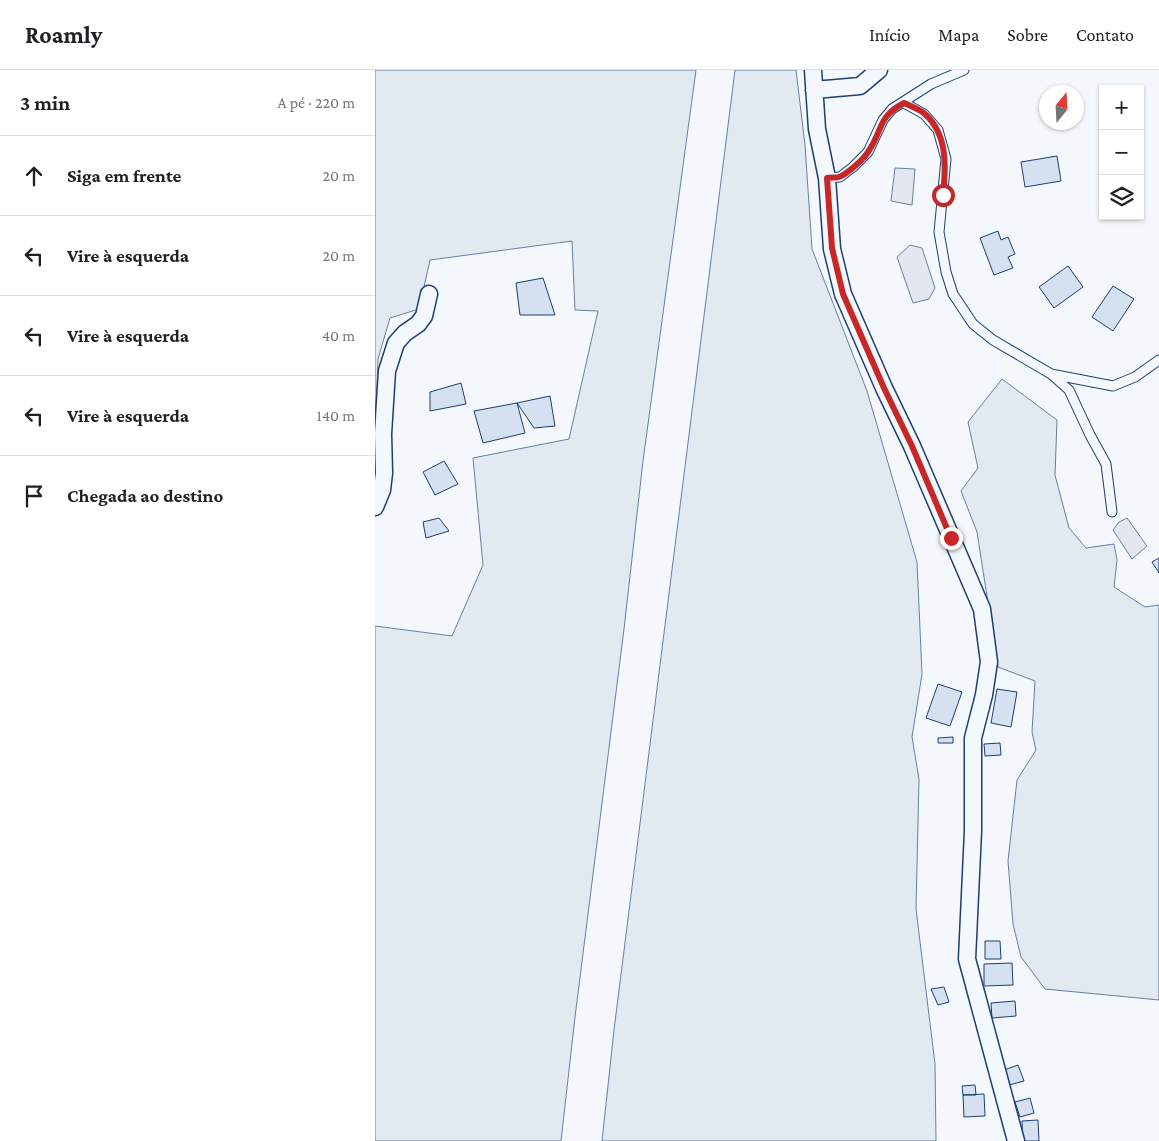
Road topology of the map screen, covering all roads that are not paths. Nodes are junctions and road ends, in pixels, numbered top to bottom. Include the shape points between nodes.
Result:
1 (813, 70) edge
2 (879, 70) edge
3 (963, 70) edge
4 (815, 90) junction
5 (904, 103) junction
6 (827, 178) junction
7 (429, 294) dead end
8 (1159, 360) edge
9 (1051, 374) junction
10 (375, 507) edge
11 (1112, 512) dead end
12 (1016, 1141) edge

1 - 4 street
2 - 4 street via 860,86
3 - 5 lane via 931,84
4 - 6 street via 817,129
5 - 6 lane via 892,109 883,120 868,152 853,167 840,177
5 - 9 lane via 924,114 938,130 946,159 939,232 953,294 973,324 993,340
6 - 12 street via 832,248 843,294 981,608 989,662 985,695 973,738 973,831 967,959
7 - 10 street via 423,316 396,344 387,371 382,490
8 - 9 lane via 1135,377 1113,386
9 - 11 lane via 1069,390 1106,464

